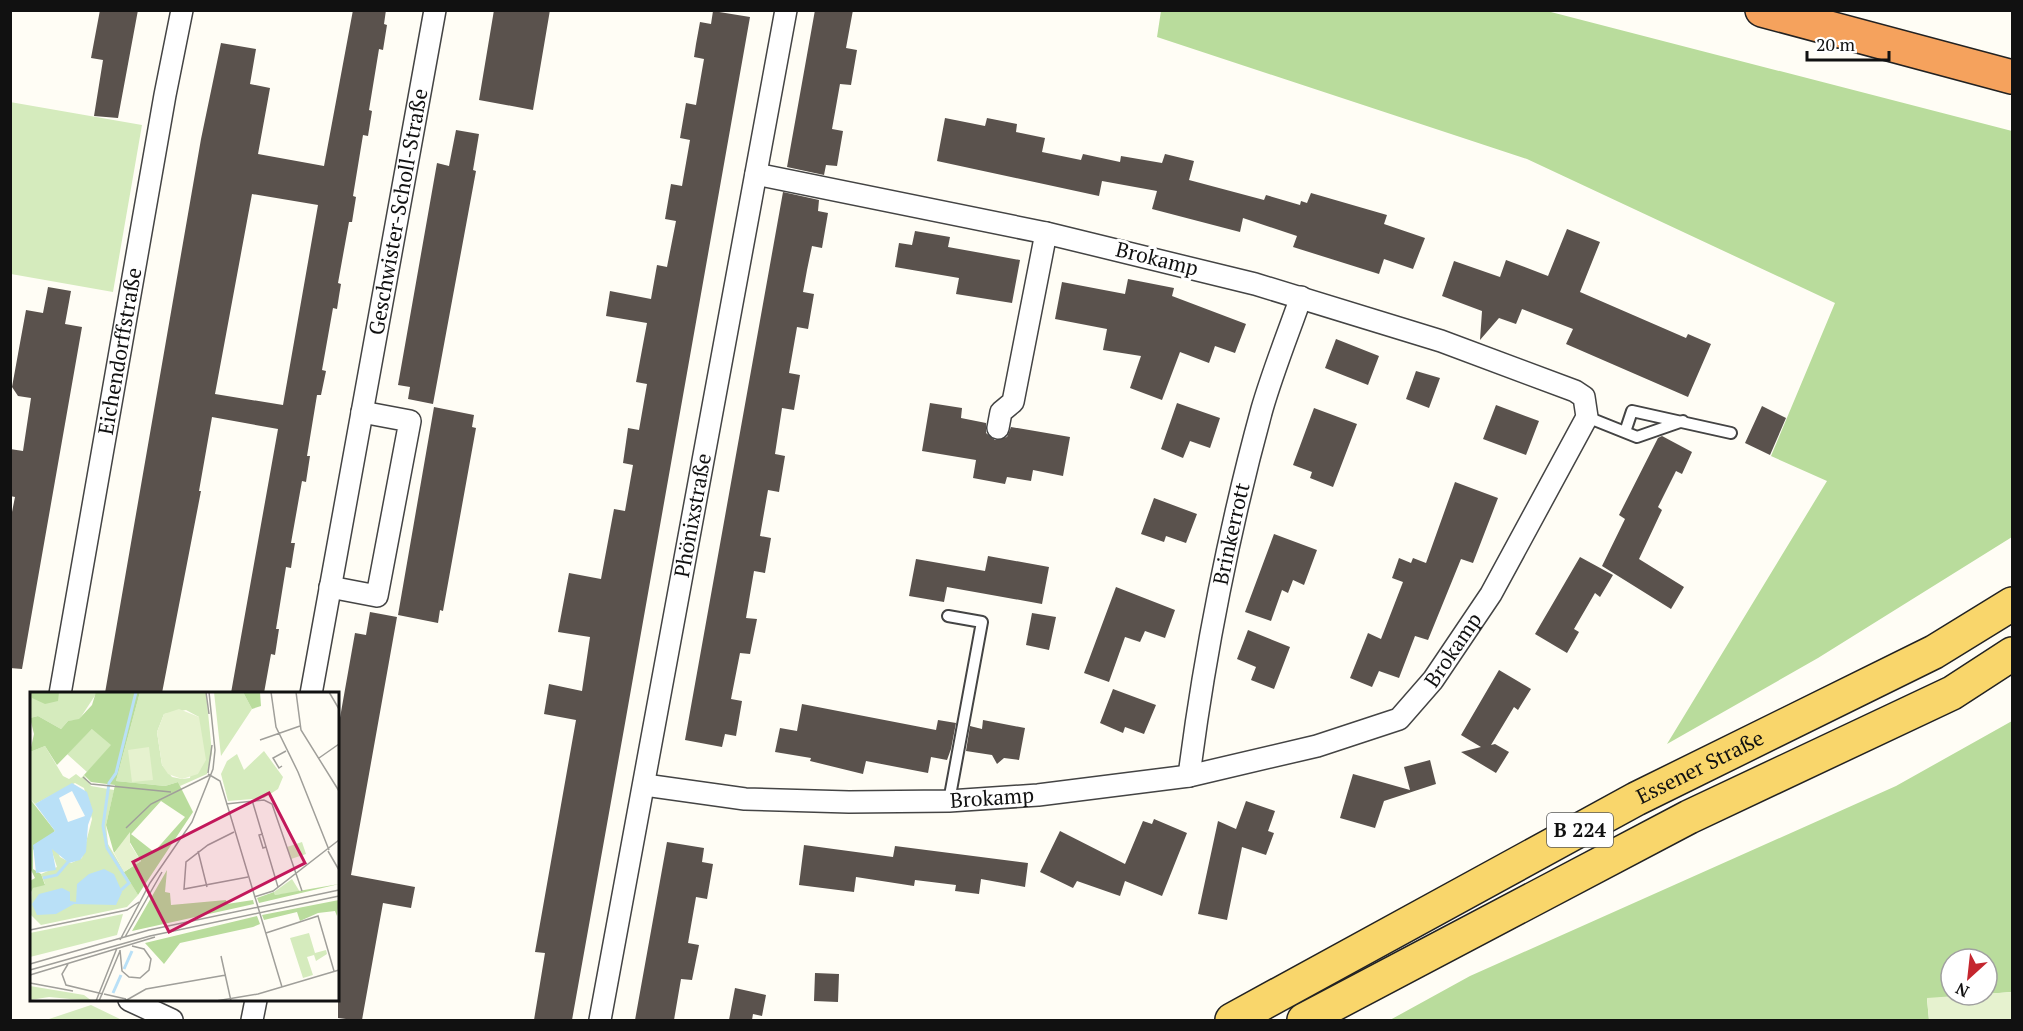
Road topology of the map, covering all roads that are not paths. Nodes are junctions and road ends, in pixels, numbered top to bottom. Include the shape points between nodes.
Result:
1 (182, 10) edge
2 (435, 10) edge
3 (786, 10) edge
4 (1762, 10) edge
5 (2013, 76) edge
6 (756, 174) junction
7 (1046, 232) junction
8 (1300, 297) junction
9 (362, 412) junction
10 (1587, 417) junction
11 (1683, 421) junction
12 (998, 428) dead end
13 (1624, 432) junction
14 (1731, 433) dead end
15 (330, 587) junction
16 (2013, 604) edge
17 (948, 616) dead end
18 (2013, 654) edge
19 (60, 692) edge
20 (311, 692) edge
21 (1189, 776) junction
22 (645, 786) junction
23 (949, 801) junction
24 (133, 1001) edge
25 (256, 1001) edge
26 (172, 1020) edge
27 (252, 1020) edge
28 (600, 1020) edge
29 (1232, 1020) edge
30 (1305, 1020) edge

1 - 19 street, Eichendorffstraße
2 - 9 street, Geschwister-Scholl-Straße
3 - 6 street, Phönixstraße
4 - 5 highway
6 - 7 street, Brokamp
6 - 22 street, Phönixstraße
7 - 8 street, Brokamp
7 - 12 street via 1013,402 1001,412
8 - 10 street, Brokamp via 1441,341 1575,391 1584,397
8 - 21 street, Brinkerrott via 1262,408 1230,544
9 - 15 street, Geschwister-Scholl-Straße
9 - 15 street via 410,421 377,596
10 - 13 lane
10 - 21 street, Brokamp via 1491,594 1432,680 1399,719 1317,746
11 - 13 lane via 1637,437
11 - 13 lane via 1632,411
11 - 14 lane
15 - 20 street, Geschwister-Scholl-Straße
16 - 29 main road, Essener Straße / B 224 via 1934,652 1636,799
17 - 23 lane via 982,622
18 - 30 main road, Essener Straße / B 224 via 1952,693 1689,817
21 - 23 street, Brokamp via 1038,795
22 - 23 street, Brokamp via 745,799
22 - 28 street, Phönixstraße
24 - 26 street
25 - 27 street

